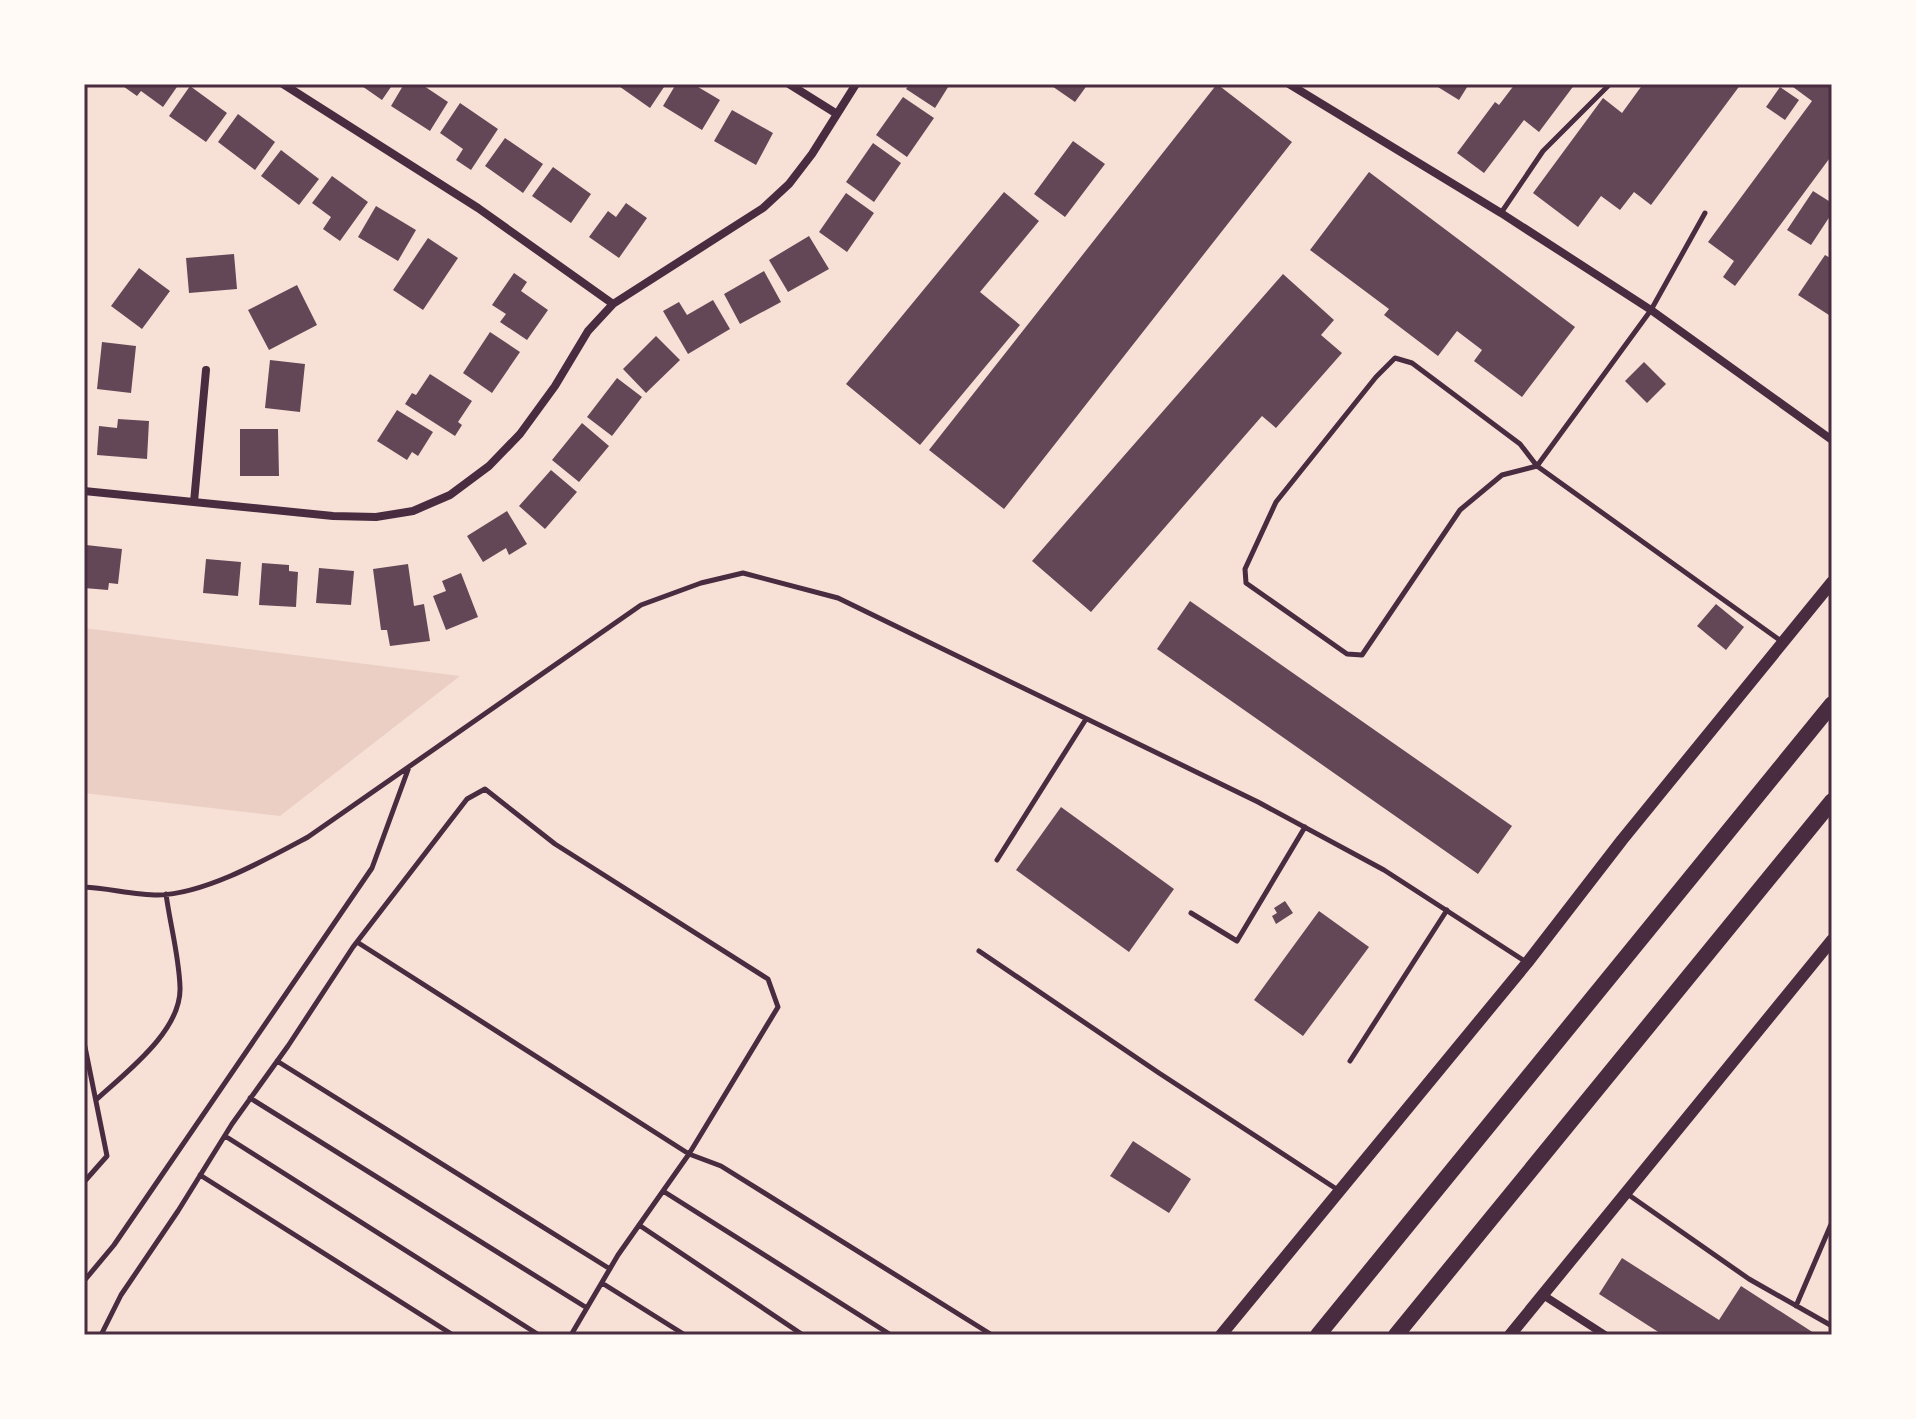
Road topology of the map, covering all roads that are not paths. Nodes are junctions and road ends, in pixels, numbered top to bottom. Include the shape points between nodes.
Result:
1 (283, 84) edge
2 (789, 84) edge
3 (856, 84) edge
4 (1289, 84) edge
5 (1610, 84) edge
6 (837, 114) junction
7 (1501, 213) junction
8 (1705, 213) dead end
9 (613, 304) junction
10 (1651, 310) junction
11 (206, 370) dead end
12 (1832, 440) edge
13 (1537, 466) junction
14 (84, 491) edge
15 (194, 502) junction
16 (1832, 582) edge
17 (1782, 641) junction
18 (1832, 704) edge
19 (1086, 719) junction
20 (409, 766) junction
21 (1832, 801) edge
22 (1305, 827) junction
23 (997, 860) dead end
24 (84, 887) edge
25 (166, 894) junction
26 (1447, 910) junction
27 (1191, 913) dead end
28 (1832, 940) edge
29 (357, 942) junction
30 (979, 951) dead end
31 (1527, 963) junction
32 (84, 1042) edge
33 (277, 1061) junction
34 (1350, 1061) dead end
35 (250, 1098) junction
36 (96, 1100) junction
37 (225, 1136) junction
38 (689, 1154) junction
39 (200, 1175) junction
40 (84, 1182) edge
41 (663, 1191) junction
42 (1339, 1191) junction
43 (1625, 1193) junction
44 (1832, 1222) edge
45 (639, 1225) junction
46 (610, 1269) junction
47 (84, 1281) edge
48 (602, 1283) junction
49 (1543, 1295) junction
50 (1796, 1306) junction
51 (587, 1308) junction
52 (1832, 1326) edge
53 (101, 1335) edge
54 (453, 1335) edge
55 (539, 1335) edge
56 (571, 1335) edge
57 (685, 1335) edge
58 (803, 1335) edge
59 (891, 1335) edge
60 (992, 1335) edge
61 (1221, 1335) edge
62 (1318, 1335) edge
63 (1396, 1335) edge
64 (1510, 1335) edge
65 (1605, 1335) edge

1 - 9 street via 478,208
2 - 6 street
3 - 6 street
4 - 7 street
5 - 7 lane via 1543,151
6 - 9 street via 789,184 763,208
7 - 10 street
8 - 10 lane
9 - 15 street via 588,331 520,434 450,495 413,511 376,517
10 - 12 street
10 - 13 lane
11 - 15 street
13 - 13 lane via 1502,475 1460,510 1362,655 1347,654 1246,583 1245,569 1276,502 1395,358 1412,363 1520,444
13 - 17 lane
14 - 15 street
16 - 17 main road
17 - 31 main road
18 - 62 highway
19 - 20 lane via 838,598 743,573 641,605
19 - 22 lane
19 - 23 lane
20 - 25 lane via 308,837 251,867
20 - 47 lane via 372,868 114,1245
21 - 63 highway
22 - 26 lane
22 - 27 lane via 1237,941
24 - 25 lane
25 - 36 lane via 181,990 171,1021
26 - 31 lane
26 - 34 lane
28 - 43 main road
29 - 33 lane
29 - 38 lane
29 - 38 lane via 467,799 485,789 555,844 768,979 778,1007
30 - 42 lane
31 - 42 main road
32 - 36 lane
33 - 35 lane
33 - 46 lane
35 - 37 lane
35 - 51 lane
36 - 40 lane via 107,1156
37 - 39 lane
37 - 55 lane
38 - 41 lane
38 - 60 lane via 721,1166
39 - 53 lane via 121,1295
39 - 54 lane
41 - 45 lane
41 - 59 lane
42 - 61 main road
43 - 49 main road
43 - 50 lane
44 - 50 lane
45 - 46 lane
45 - 58 lane
46 - 48 lane
48 - 51 lane
48 - 57 lane
49 - 64 main road
49 - 65 street
50 - 52 lane
51 - 56 lane

